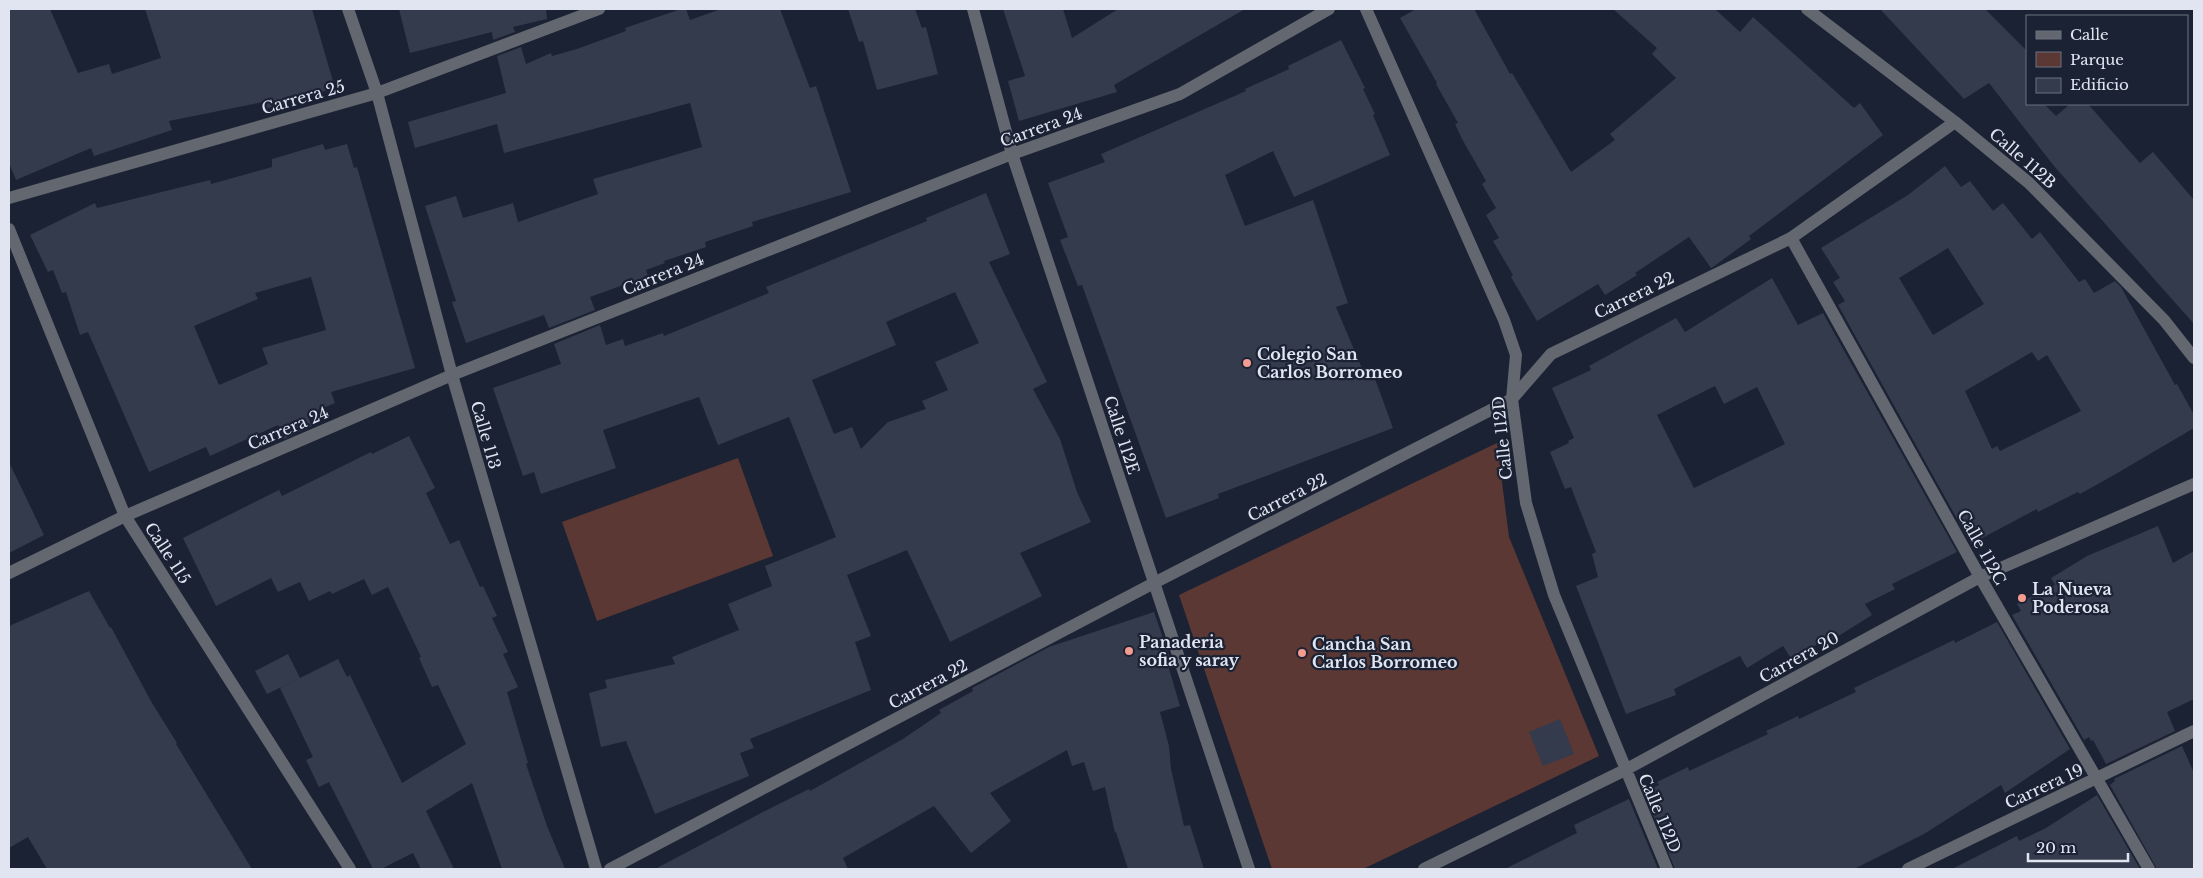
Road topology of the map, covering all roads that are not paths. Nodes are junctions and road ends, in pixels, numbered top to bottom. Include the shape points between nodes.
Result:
1 (348, 9) edge
2 (599, 9) edge
3 (973, 9) edge
4 (1329, 9) edge
5 (1366, 9) edge
6 (1807, 9) edge
7 (377, 93) junction
8 (1955, 122) junction
9 (1012, 154) junction
10 (9, 198) edge
11 (9, 229) edge
12 (1791, 238) junction
13 (2194, 358) edge
14 (452, 375) junction
15 (1512, 400) junction
16 (2194, 484) edge
17 (125, 516) junction
18 (9, 573) edge
19 (1980, 577) junction
20 (1154, 583) junction
21 (2194, 731) edge
22 (1625, 770) junction
23 (2098, 779) junction
24 (350, 869) edge
25 (596, 869) edge
26 (610, 869) edge
27 (1249, 869) edge
28 (1424, 869) edge
29 (1667, 869) edge
30 (1908, 869) edge
31 (2150, 869) edge

1 - 7 street, Calle 113
2 - 7 street, Carrera 25
3 - 9 street, Calle 112E
4 - 9 street, Carrera 24 via 1180,94
5 - 15 street, Calle 112D via 1504,320 1516,355
6 - 8 street, Calle 112B
7 - 10 street, Carrera 25
7 - 14 street, Calle 113
8 - 12 street, Carrera 22
8 - 13 street, Calle 112B via 2029,183 2164,320
9 - 14 street, Carrera 24
9 - 20 street, Calle 112E
11 - 17 street, Calle 115
12 - 15 street, Carrera 22 via 1551,354
12 - 19 street, Calle 112C
14 - 17 street, Carrera 24
14 - 25 street, Calle 113
15 - 20 street, Carrera 22
15 - 22 street, Calle 112D via 1529,512 1554,595
16 - 19 street, Carrera 20
17 - 18 street, Carrera 24
17 - 24 street, Calle 115
19 - 22 street, Carrera 20
19 - 23 street, Calle 112C
20 - 26 street, Carrera 22
20 - 27 street, Calle 112E
21 - 23 street, Carrera 19
22 - 28 street, Carrera 20
22 - 29 street, Calle 112D
23 - 30 street, Carrera 19
23 - 31 street, Calle 112C

